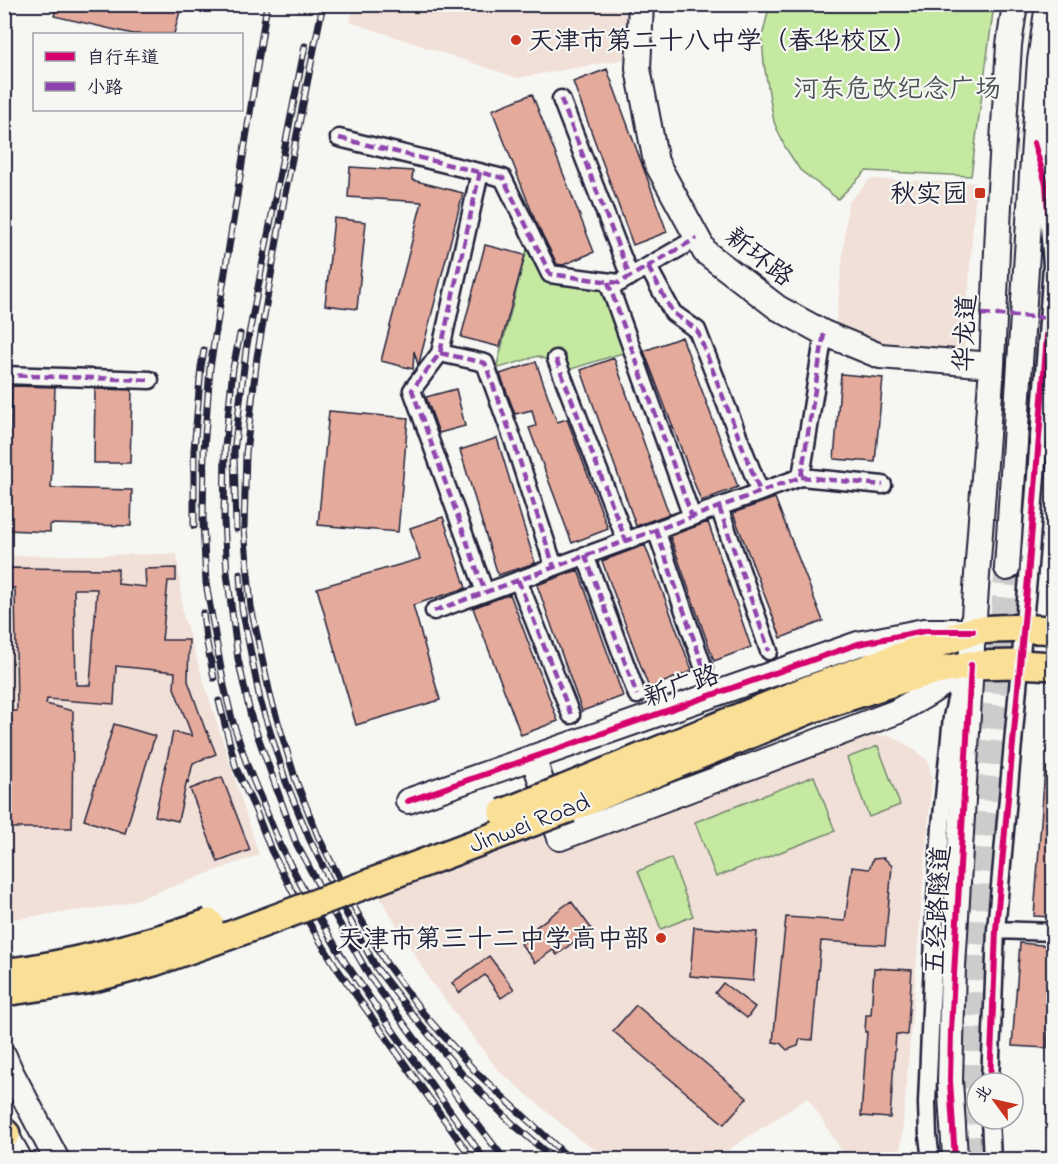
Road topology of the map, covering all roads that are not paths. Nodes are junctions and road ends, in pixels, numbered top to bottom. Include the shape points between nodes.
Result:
1 (641, 4) edge
2 (1015, 4) edge
3 (1048, 4) edge
4 (561, 99) dead end
5 (339, 138) dead end
6 (1034, 143) junction
7 (480, 172) junction
8 (697, 238) junction
9 (648, 267) junction
10 (630, 277) junction
11 (608, 282) junction
12 (824, 333) junction
13 (1050, 335) edge
14 (440, 353) junction
15 (556, 359) dead end
16 (992, 365) junction
17 (4, 375) edge
18 (150, 380) dead end
19 (801, 477) junction
20 (883, 485) dead end
21 (760, 492) junction
22 (719, 507) junction
23 (692, 517) junction
24 (656, 530) junction
25 (626, 541) junction
26 (585, 555) junction
27 (554, 567) junction
28 (1007, 568) tunnel mouth
29 (518, 580) junction
30 (485, 592) junction
31 (434, 610) dead end
32 (1023, 628) junction
33 (1053, 630) edge
34 (973, 631) junction
35 (769, 651) dead end
36 (1020, 664) junction
37 (971, 665) junction
38 (1053, 666) edge
39 (704, 669) dead end
40 (637, 695) dead end
41 (571, 715) dead end
42 (533, 757) junction
43 (567, 798) junction
44 (408, 801) dead end
45 (996, 930) junction
46 (1053, 932) edge
47 (4, 973) edge
48 (4, 993) edge
49 (4, 1056) edge
50 (990, 1071) edge
51 (991, 1131) edge
52 (5, 1132) edge
53 (955, 1156) dead end
54 (20, 1160) edge
55 (57, 1160) edge
56 (931, 1160) edge
57 (992, 1160) edge

1 - 8 main road, 新环路 via 638,69 656,162
2 - 16 main road, 华龙道 via 1009,45
3 - 6 main road
4 - 10 street
5 - 7 street
6 - 13 street via 1046,184 1052,265
6 - 28 main road
7 - 11 street via 503,178 550,274
7 - 14 street
8 - 9 street
8 - 12 main road, 新环路 via 705,252 778,308
9 - 10 street
9 - 21 street via 673,314 697,330
10 - 11 street via 619,283
11 - 23 street
12 - 16 main road, 新环路 via 880,356
12 - 19 street
13 - 32 street
14 - 27 street via 485,363
14 - 30 street via 412,390
15 - 25 street
16 - 34 main road, 华龙道
17 - 18 street
19 - 20 street
19 - 21 street
21 - 22 street
22 - 23 street
22 - 35 street
23 - 24 street
24 - 25 street
24 - 39 street
25 - 26 street
26 - 27 street
26 - 40 street
27 - 29 street
29 - 30 street
29 - 41 street
30 - 31 street
32 - 33 main road
32 - 34 main road, Jinwei Road
32 - 36 street
34 - 37 main road, 华龙道
34 - 42 main road, 新广路 via 924,631 858,644
34 - 43 main road, Jinwei Road via 807,690
36 - 37 main road, Jinwei Road
36 - 38 main road, Jinwei Road
36 - 45 street
37 - 42 main road via 896,712 560,838
37 - 43 main road, Jinwei Road via 903,679 811,709
37 - 53 main road, 五经路隧道 via 951,1030
37 - 56 street via 951,717 941,827 927,1103
42 - 44 main road, 新广路
43 - 47 main road, Jinwei Road, bridge via 178,934 87,959
43 - 48 main road, Jinwei Road, bridge via 231,936 123,971
45 - 46 street
45 - 50 street
49 - 55 main road
51 - 57 street
52 - 54 main road

